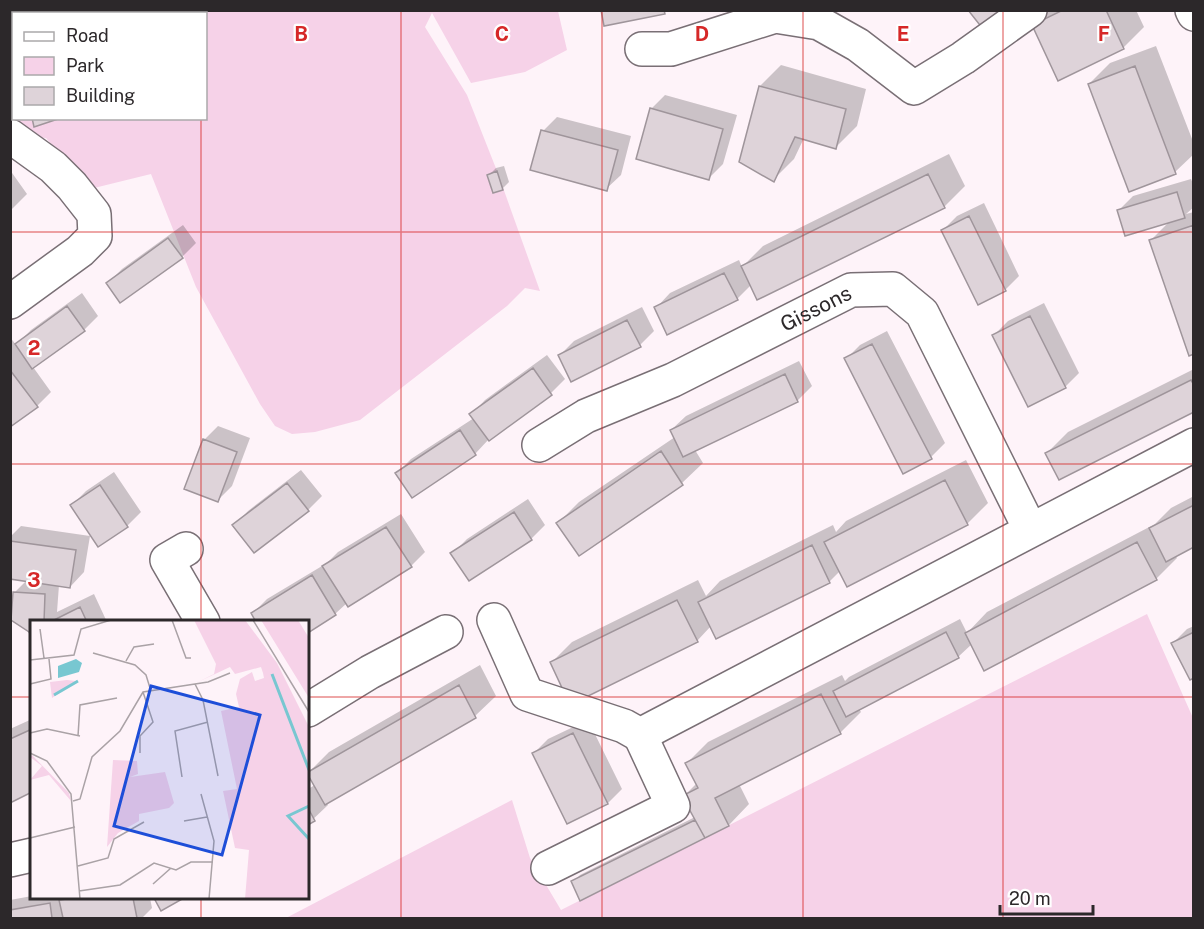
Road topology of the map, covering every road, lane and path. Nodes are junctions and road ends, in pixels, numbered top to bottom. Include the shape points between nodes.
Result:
1 (1030, 10) edge
2 (642, 49) dead end
3 (10, 136) edge
4 (10, 302) edge
5 (539, 445) dead end
6 (1194, 445) edge
7 (1030, 529) junction
8 (168, 560) dead end
9 (202, 620) edge
10 (494, 620) dead end
11 (446, 632) dead end
12 (309, 709) edge
13 (632, 730) junction
14 (30, 855) edge
15 (10, 860) edge
16 (548, 868) dead end

1 - 2 street via 914,88 858,45 819,23 775,16 671,49
3 - 4 street via 53,166 72,186 94,214 95,236
5 - 7 street, Gissons via 591,429 673,380 850,290 893,289 922,313
6 - 7 street
7 - 13 street
8 - 9 street
10 - 13 street via 527,694
11 - 12 street
13 - 16 street via 674,806
14 - 15 street

